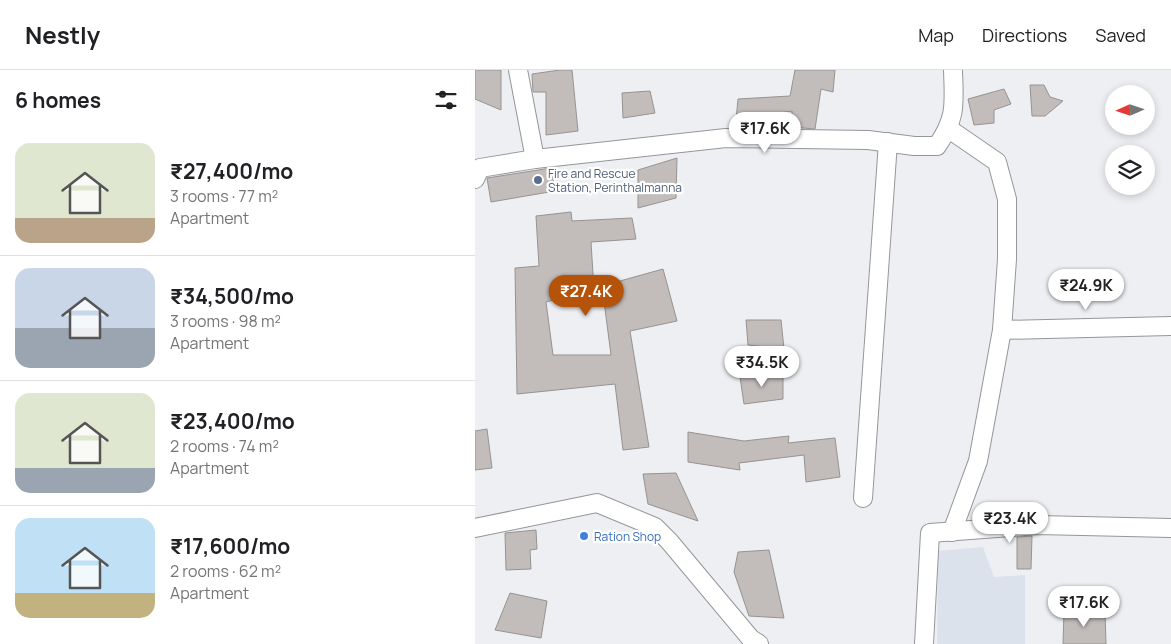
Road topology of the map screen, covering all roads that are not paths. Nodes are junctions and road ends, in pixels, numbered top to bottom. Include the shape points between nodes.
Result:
1 (518, 70) edge
2 (953, 70) edge
3 (949, 129) junction
4 (887, 142) junction
5 (535, 159) junction
6 (475, 179) edge
7 (1171, 326) edge
8 (1001, 330) junction
9 (863, 498) dead end
10 (475, 528) edge
11 (1171, 528) edge
12 (952, 532) junction
13 (759, 644) edge
14 (924, 644) edge

1 - 5 street
2 - 3 street via 954,105
3 - 4 street via 937,146
3 - 8 street via 997,162 1007,199 1007,260
4 - 5 street via 725,138
4 - 9 street
5 - 6 street via 480,168
7 - 8 street
8 - 12 street via 978,461
10 - 13 street via 597,502 655,527
11 - 12 street via 1038,525
12 - 14 street via 930,533

